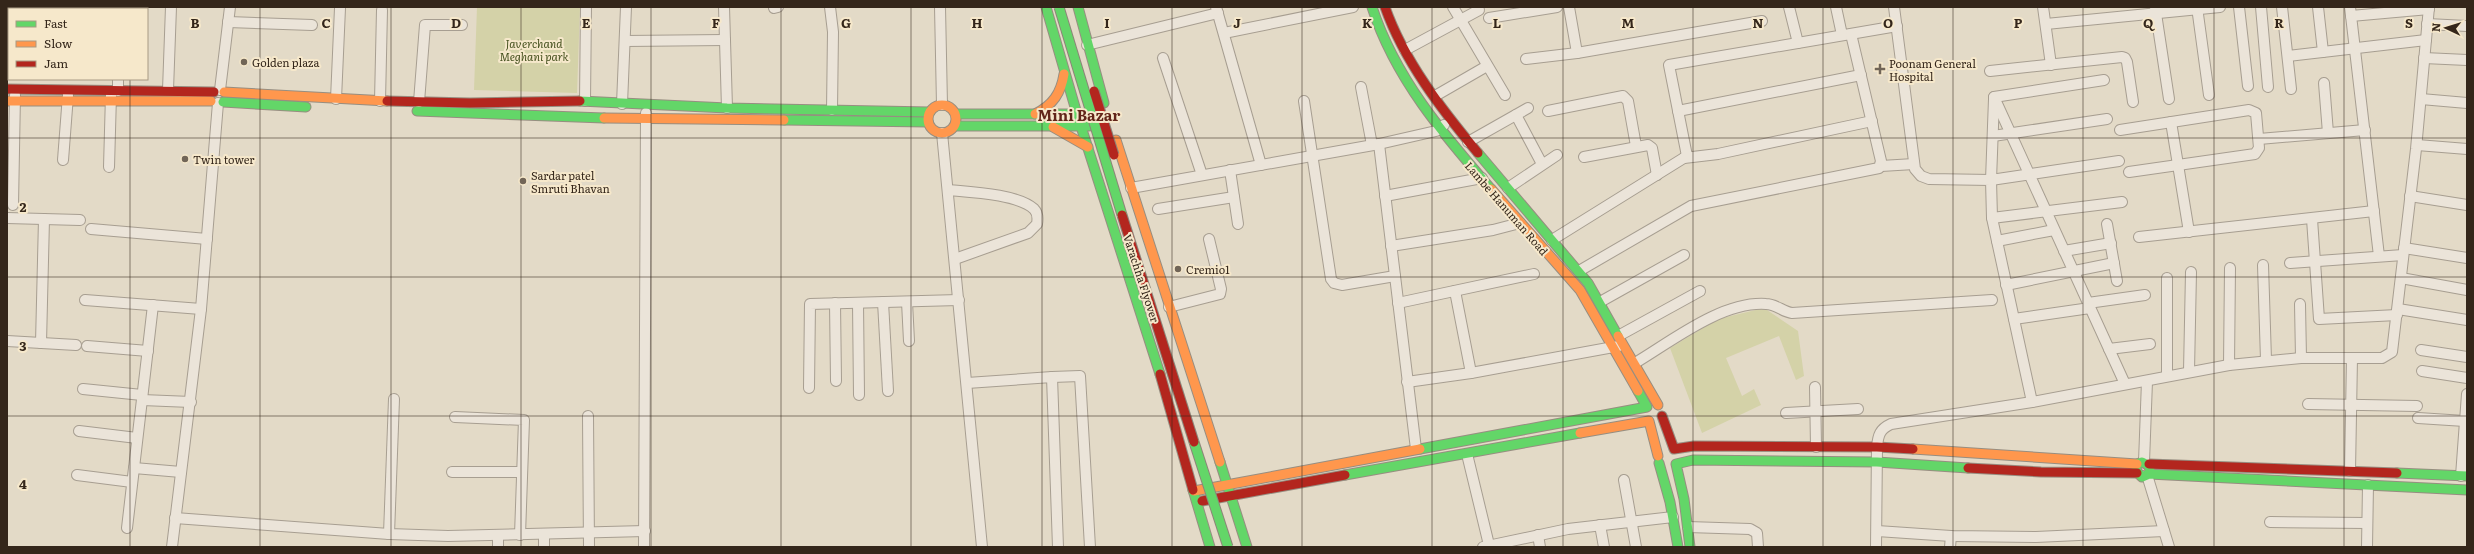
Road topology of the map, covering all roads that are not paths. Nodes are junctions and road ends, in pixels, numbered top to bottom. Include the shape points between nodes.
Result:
1 (171, 7) edge
2 (230, 7) edge
3 (586, 7) edge
4 (626, 7) edge
5 (724, 7) edge
6 (830, 7) edge
7 (940, 7) edge
8 (1046, 7) edge
9 (1059, 7) edge
10 (1069, 7) edge
11 (1078, 7) edge
12 (1353, 7) edge
13 (1372, 7) edge
14 (1385, 7) edge
15 (1453, 7) edge
16 (1557, 7) edge
17 (1569, 7) edge
18 (1790, 7) edge
19 (1836, 7) edge
20 (1894, 7) edge
21 (2043, 7) edge
22 (2220, 7) edge
23 (2239, 7) edge
24 (2261, 7) edge
25 (2282, 7) edge
26 (2318, 7) edge
27 (340, 8) dead end
28 (2197, 8) edge
29 (2429, 8) edge
30 (382, 10) dead end
31 (1217, 10) edge
32 (1479, 10) dead end
33 (2155, 10) edge
34 (2351, 11) edge
35 (1489, 18) dead end
36 (1460, 20) junction
37 (1762, 21) dead end
38 (228, 22) junction
39 (2046, 24) junction
40 (2427, 24) junction
41 (312, 25) dead end
42 (462, 25) dead end
43 (1897, 26) junction
44 (2467, 26) edge
45 (1224, 33) junction
46 (1847, 35) junction
47 (725, 40) junction
48 (2426, 40) junction
49 (625, 41) junction
50 (1798, 43) junction
51 (1088, 45) junction
52 (2355, 48) junction
53 (1405, 50) junction
54 (2323, 52) junction
55 (1577, 53) junction
56 (2288, 56) junction
57 (1163, 58) dead end
58 (2424, 58) junction
59 (1526, 59) dead end
60 (2467, 60) edge
61 (2051, 65) junction
62 (1487, 66) junction
63 (1990, 71) dead end
64 (1065, 73) junction
65 (1861, 75) junction
66 (118, 80) edge
67 (2104, 80) dead end
68 (2324, 83) dead end
69 (31, 84) edge
70 (64, 85) edge
71 (2248, 86) dead end
72 (2268, 86) dead end
73 (1361, 87) dead end
74 (11, 89) edge
75 (2291, 89) dead end
76 (168, 90) junction
77 (113, 94) junction
78 (1505, 95) dead end
79 (2209, 95) dead end
80 (219, 96) junction
81 (1435, 96) junction
82 (1994, 97) junction
83 (2169, 99) dead end
84 (2421, 99) junction
85 (67, 100) junction
86 (380, 100) junction
87 (11, 101) edge
88 (585, 101) junction
89 (1304, 101) dead end
90 (419, 102) junction
91 (2133, 102) dead end
92 (2467, 103) edge
93 (622, 104) junction
94 (942, 104) junction
95 (646, 105) junction
96 (337, 106) junction
97 (314, 108) dead end
98 (727, 108) junction
99 (1528, 108) dead end
100 (832, 110) junction
101 (1548, 111) dead end
102 (1678, 111) junction
103 (930, 112) junction
104 (1107, 113) junction
105 (956, 114) junction
106 (1032, 114) junction
107 (1077, 114) junction
108 (1516, 115) junction
109 (646, 119) junction
110 (2107, 119) dead end
111 (1450, 120) junction
112 (1872, 121) junction
113 (928, 122) junction
114 (2171, 122) junction
115 (1111, 125) junction
116 (955, 126) junction
117 (1051, 126) junction
118 (1081, 126) junction
119 (1439, 129) junction
120 (2120, 130) dead end
121 (2365, 130) junction
122 (942, 133) junction
123 (2328, 133) junction
124 (2011, 134) junction
125 (1993, 136) junction
126 (2259, 139) junction
127 (1468, 142) junction
128 (1376, 144) junction
129 (2417, 145) junction
130 (1088, 146) junction
131 (1636, 146) junction
132 (2467, 149) edge
133 (1557, 155) dead end
134 (1312, 156) junction
135 (1584, 157) dead end
136 (1684, 158) junction
137 (63, 160) dead end
138 (2119, 161) dead end
139 (1542, 164) junction
140 (1914, 164) junction
141 (1261, 165) junction
142 (2178, 165) junction
143 (1881, 166) junction
144 (109, 167) dead end
145 (1230, 170) junction
146 (2129, 172) dead end
147 (2029, 174) junction
148 (1657, 175) junction
149 (1202, 176) junction
150 (1482, 178) junction
151 (1991, 180) junction
152 (1131, 188) junction
153 (1508, 188) junction
154 (948, 190) junction
155 (1385, 196) junction
156 (2410, 196) junction
157 (1234, 197) junction
158 (2122, 202) dead end
159 (13, 205) dead end
160 (2467, 206) edge
161 (1158, 208) dead end
162 (2374, 211) junction
163 (2046, 212) junction
164 (7, 218) edge
165 (1992, 218) junction
166 (2312, 218) junction
167 (44, 219) junction
168 (80, 220) dead end
169 (1520, 223) junction
170 (1238, 224) dead end
171 (2107, 224) dead end
172 (91, 230) dead end
173 (2054, 230) junction
174 (2189, 232) junction
175 (2139, 237) dead end
176 (207, 239) junction
177 (1209, 239) dead end
178 (1552, 240) junction
179 (1997, 241) junction
180 (2110, 243) junction
181 (1391, 246) junction
182 (2064, 251) junction
183 (2404, 252) junction
184 (1684, 255) dead end
185 (2379, 256) junction
186 (2467, 258) edge
187 (955, 260) junction
188 (2316, 261) junction
189 (2114, 263) junction
190 (2290, 263) dead end
191 (2263, 265) dead end
192 (2230, 268) dead end
193 (1579, 271) junction
194 (2073, 271) junction
195 (2191, 272) dead end
196 (1534, 274) dead end
197 (1395, 276) junction
198 (2167, 278) dead end
199 (2401, 278) junction
200 (2117, 281) dead end
201 (2006, 285) junction
202 (2467, 290) edge
203 (1455, 291) junction
204 (1700, 291) dead end
205 (2145, 295) dead end
206 (85, 300) dead end
207 (959, 300) junction
208 (1992, 300) dead end
209 (883, 302) junction
210 (907, 302) junction
211 (1600, 302) junction
212 (835, 303) junction
213 (858, 303) junction
214 (1398, 303) junction
215 (2300, 304) dead end
216 (153, 305) junction
217 (2089, 306) junction
218 (1169, 307) junction
219 (201, 309) junction
220 (2397, 312) junction
221 (2014, 319) junction
222 (2467, 320) edge
223 (1620, 335) junction
224 (7, 341) edge
225 (909, 341) dead end
226 (41, 343) junction
227 (2150, 344) dead end
228 (1625, 345) junction
229 (76, 346) dead end
230 (87, 346) dead end
231 (1614, 347) junction
232 (2109, 349) junction
233 (2421, 350) dead end
234 (148, 351) junction
235 (2467, 357) edge
236 (2301, 358) junction
237 (2352, 358) junction
238 (2266, 360) junction
239 (1636, 363) junction
240 (2229, 364) junction
241 (2190, 371) junction
242 (2422, 371) dead end
243 (1471, 373) junction
244 (2167, 376) junction
245 (1052, 377) junction
246 (2467, 378) edge
247 (836, 381) dead end
248 (2148, 381) junction
249 (1408, 382) junction
250 (967, 383) junction
251 (2125, 384) junction
252 (1815, 387) dead end
253 (809, 388) dead end
254 (83, 389) dead end
255 (888, 390) dead end
256 (2467, 394) edge
257 (859, 395) dead end
258 (142, 397) junction
259 (394, 399) dead end
260 (190, 402) junction
261 (2032, 402) junction
262 (2308, 404) dead end
263 (2351, 404) junction
264 (1658, 405) junction
265 (2417, 406) dead end
266 (1647, 407) junction
267 (1858, 409) dead end
268 (1815, 411) junction
269 (1786, 413) dead end
270 (588, 416) dead end
271 (1662, 416) junction
272 (455, 418) dead end
273 (2418, 418) dead end
274 (1649, 421) junction
275 (2465, 421) junction
276 (79, 431) dead end
277 (137, 438) junction
278 (1816, 447) junction
279 (1877, 447) junction
280 (1416, 449) junction
281 (1674, 449) junction
282 (1468, 454) junction
283 (1658, 459) junction
284 (1877, 462) junction
285 (1676, 464) junction
286 (134, 468) junction
287 (2144, 469) junction
288 (181, 472) junction
289 (452, 472) dead end
290 (522, 472) junction
291 (2350, 472) junction
292 (77, 475) dead end
293 (2464, 476) edge
294 (1624, 480) dead end
295 (132, 482) junction
296 (1228, 483) junction
297 (2368, 485) junction
298 (1194, 490) junction
299 (2467, 490) edge
300 (1232, 495) junction
301 (1197, 501) junction
302 (1673, 517) junction
303 (175, 518) junction
304 (1631, 521) junction
305 (2270, 522) dead end
306 (2367, 523) junction
307 (1600, 525) junction
308 (1688, 527) junction
309 (126, 528) dead end
310 (645, 531) junction
311 (1877, 531) junction
312 (2164, 531) junction
313 (589, 533) junction
314 (389, 534) junction
315 (544, 534) junction
316 (498, 535) junction
317 (520, 535) junction
318 (1538, 535) junction
319 (1951, 536) junction
320 (1486, 546) edge
321 (172, 547) edge
322 (498, 547) edge
323 (544, 547) edge
324 (589, 547) edge
325 (644, 547) edge
326 (982, 547) edge
327 (1058, 547) edge
328 (1090, 547) edge
329 (1210, 547) edge
330 (1228, 547) edge
331 (1237, 547) edge
332 (1247, 547) edge
333 (1540, 547) edge
334 (1604, 547) edge
335 (1636, 547) edge
336 (1678, 547) edge
337 (1690, 547) edge
338 (1758, 547) edge
339 (1876, 547) edge
340 (1950, 547) edge
341 (2169, 547) edge
342 (2367, 547) edge

1 - 76 street
2 - 38 street
3 - 88 street
4 - 49 street
5 - 47 street
6 - 100 street via 833,32
7 - 94 street
8 - 64 street
9 - 330 street, Varachha Flyover, bridge via 1091,119
10 - 331 street, Varachha Flyover, bridge
11 - 51 street
12 - 45 street
13 - 119 street, Lambe Hanuman Road via 1379,29 1398,67
14 - 53 street, Lambe Hanuman Road
15 - 36 street
16 - 35 street
17 - 55 street
18 - 50 street
19 - 46 street
20 - 43 street
21 - 39 street
22 - 28 street
23 - 71 street
24 - 72 street
25 - 56 street
26 - 54 street
27 - 96 street
28 - 33 street
28 - 79 street
29 - 34 street
29 - 40 street
30 - 86 street
31 - 45 street
31 - 51 street
32 - 36 street
33 - 39 street
33 - 83 street
34 - 52 street
36 - 53 street
36 - 62 street
37 - 55 street
38 - 41 street
38 - 80 street
39 - 61 street
40 - 44 street
40 - 48 street
42 - 90 street via 425,25
43 - 46 street
43 - 140 street
45 - 141 street
46 - 50 street
46 - 65 street
47 - 49 street
47 - 98 street
48 - 52 street
48 - 58 street
49 - 93 street
50 - 102 street via 1668,65
51 - 104 street
52 - 54 street
52 - 121 street
53 - 81 street, Lambe Hanuman Road
54 - 56 street
55 - 59 street
56 - 75 street
57 - 149 street
58 - 60 street
58 - 84 street
61 - 63 street
61 - 91 street via 2125,58
62 - 78 street
62 - 81 street
64 - 106 street via 1057,98 1045,110
64 - 107 street
65 - 102 street
65 - 112 street
66 - 77 street
67 - 82 street
68 - 123 street
69 - 70 street
69 - 74 street
70 - 77 street
70 - 85 street
73 - 128 street
74 - 87 street
76 - 77 street
76 - 80 street
77 - 80 street
77 - 85 street
77 - 144 street
80 - 96 street
80 - 97 street
80 - 176 street
81 - 111 street, Lambe Hanuman Road
82 - 124 street
82 - 125 street
84 - 92 street
84 - 129 street
85 - 87 street
85 - 137 street
86 - 90 street
86 - 96 street
87 - 159 street
88 - 90 street
88 - 93 street
89 - 134 street
93 - 95 street
94 - 103 street via 935,106
94 - 105 street via 950,107
95 - 98 street
95 - 109 street
96 - 109 street
98 - 100 street
99 - 108 street
100 - 103 street
101 - 131 street via 1623,96 1628,101
102 - 136 street via 1687,156
103 - 113 street
104 - 107 street
104 - 115 street
105 - 106 street
105 - 116 street
106 - 107 street
107 - 118 street
108 - 127 street
108 - 139 street
109 - 113 street
109 - 310 street
110 - 124 street
111 - 119 street
111 - 127 street, Lambe Hanuman Road
112 - 136 street via 1718,154
112 - 143 street
113 - 122 street via 933,130
114 - 120 street
114 - 126 street via 2253,110 2256,113
114 - 142 street
115 - 118 street
115 - 152 street
116 - 117 street
116 - 122 street via 950,131
117 - 118 street
117 - 130 street
118 - 130 street
119 - 128 street
119 - 150 street, Lambe Hanuman Road
121 - 123 street
121 - 162 street
122 - 154 street
123 - 126 street
124 - 125 street
124 - 147 street
125 - 151 street
126 - 142 street via 2259,148 2254,154
127 - 153 street, Lambe Hanuman Road
128 - 134 street
128 - 155 street
129 - 132 street
129 - 156 street
130 - 298 street
131 - 135 street
131 - 148 street via 1651,146
133 - 139 street
134 - 141 street
134 - 197 street via 1331,279 1334,283 1342,285
136 - 148 street
138 - 147 street
139 - 153 street
140 - 143 street
140 - 151 street via 1915,170 1928,179
141 - 145 street
142 - 146 street
142 - 174 street
143 - 193 street via 1691,206
145 - 149 street
145 - 157 street
147 - 151 street
147 - 163 street
148 - 178 street
149 - 152 street
150 - 155 street
150 - 169 street, Lambe Hanuman Road
151 - 165 street
152 - 218 street
153 - 178 street, Lambe Hanuman Road
154 - 187 street
154 - 187 street via 1005,197 1034,209 1038,215 1037,224 1028,232
155 - 181 street
156 - 160 street
156 - 183 street
157 - 161 street
157 - 170 street
158 - 163 street
162 - 166 street
162 - 185 street
163 - 165 street
163 - 173 street
164 - 167 street
165 - 179 street
166 - 174 street
166 - 188 street
167 - 168 street
167 - 226 street
169 - 181 street via 1493,230
169 - 231 street, Lambe Hanuman Road via 1580,290
171 - 180 street
172 - 176 street
173 - 179 street
173 - 182 street
174 - 175 street
176 - 219 street
177 - 218 street via 1220,294
178 - 193 street, Lambe Hanuman Road
179 - 201 street
180 - 182 street
180 - 189 street
181 - 197 street
182 - 194 street
183 - 185 street
183 - 186 street
183 - 199 street
184 - 211 street
185 - 188 street
187 - 207 street
188 - 190 street
188 - 220 street via 2318,319 2322,321
189 - 194 street
189 - 200 street
191 - 238 street
192 - 240 street
193 - 211 street, Lambe Hanuman Road
194 - 201 street
194 - 217 street
195 - 241 street
196 - 203 street
197 - 214 street
198 - 244 street
199 - 202 street
199 - 220 street
201 - 221 street
203 - 214 street
203 - 243 street
204 - 223 street
205 - 217 street
206 - 216 street
207 - 210 street
207 - 250 street
208 - 239 street via 1792,313 1784,312 1772,304 1755,304 1710,317
209 - 210 street
209 - 213 street
209 - 255 street
210 - 225 street
211 - 223 street, Lambe Hanuman Road
212 - 213 street
212 - 247 street
212 - 253 street via 808,306
213 - 257 street
214 - 249 street
215 - 236 street
216 - 219 street
216 - 234 street
217 - 221 street
217 - 232 street
218 - 296 street
219 - 260 street
220 - 222 street
220 - 237 street via 2392,352 2387,356
221 - 261 street
223 - 228 street, Lambe Hanuman Road
224 - 226 street
226 - 229 street
227 - 232 street
228 - 231 street
228 - 239 street, Lambe Hanuman Road
230 - 234 street
231 - 243 street
231 - 266 street, Lambe Hanuman Road
232 - 251 street
233 - 235 street
234 - 258 street
236 - 237 street
236 - 238 street
237 - 263 street
238 - 240 street
239 - 264 street, Lambe Hanuman Road
240 - 241 street
241 - 244 street
242 - 246 street
243 - 249 street
244 - 248 street
245 - 250 street
245 - 327 street
245 - 328 street via 1080,376
248 - 251 street
248 - 287 street
249 - 280 street
250 - 326 street
251 - 261 street
252 - 268 street
254 - 258 street
256 - 275 street
258 - 260 street
258 - 277 street
259 - 314 street
260 - 288 street
261 - 279 street via 1891,424 1878,434
262 - 263 street
263 - 265 street
263 - 291 street
264 - 266 street
264 - 271 street
266 - 274 street via 1644,414
266 - 280 street
267 - 268 street
268 - 269 street
268 - 278 street
270 - 313 street
271 - 274 street via 1657,421
271 - 281 street
272 - 290 street via 523,419
273 - 275 street
274 - 282 street
274 - 283 street
275 - 293 street
276 - 277 street
277 - 286 street
278 - 279 street
278 - 281 street via 1694,446
279 - 284 street
279 - 287 street
280 - 296 street
281 - 283 street via 1664,448
281 - 285 street via 1678,454
282 - 300 street
282 - 320 street
283 - 285 street via 1667,468
283 - 302 street
284 - 285 street via 1693,460
284 - 287 street via 2041,472
284 - 311 street
285 - 308 street
286 - 288 street
286 - 295 street
287 - 291 street
287 - 297 street
287 - 312 street
288 - 303 street
289 - 290 street
290 - 317 street
291 - 293 street
292 - 295 street
294 - 304 street
295 - 309 street
296 - 298 street
296 - 300 street
297 - 299 street
297 - 306 street
298 - 301 street
300 - 301 street
300 - 332 street
301 - 329 street
302 - 304 street
302 - 336 street
303 - 314 street
303 - 321 street
304 - 307 street
304 - 335 street
305 - 306 street
306 - 342 street
307 - 318 street
307 - 334 street
308 - 337 street
308 - 338 street via 1750,529 1757,533
310 - 313 street
310 - 325 street
311 - 319 street
311 - 339 street
312 - 319 street via 2036,537
312 - 341 street
313 - 315 street
313 - 324 street
314 - 316 street
315 - 317 street
315 - 323 street
316 - 317 street
316 - 322 street
318 - 320 street
318 - 333 street
319 - 340 street

